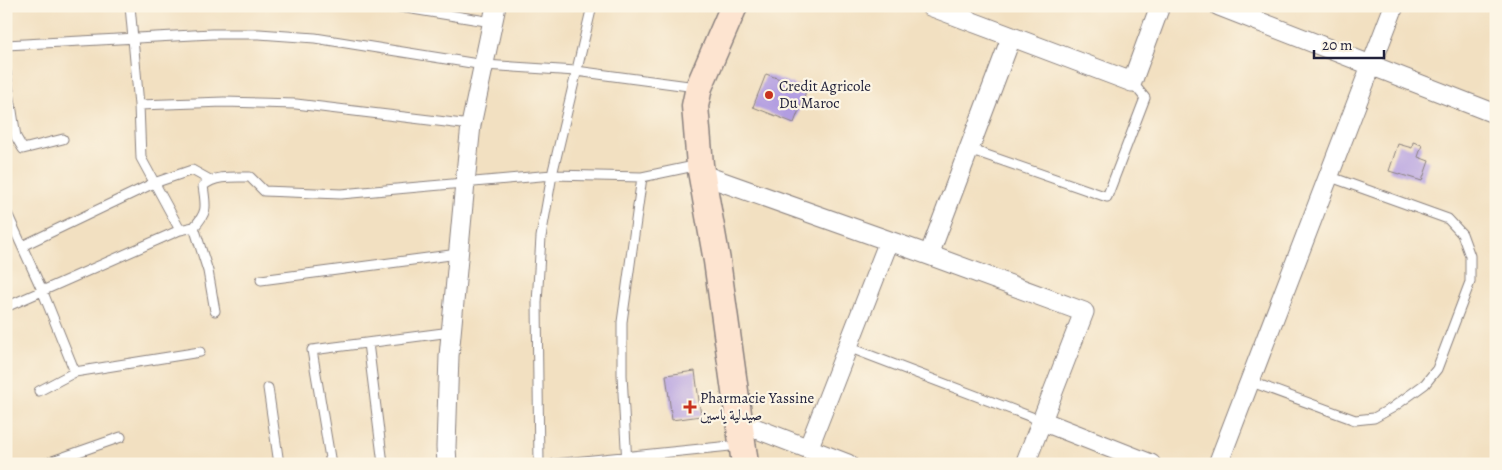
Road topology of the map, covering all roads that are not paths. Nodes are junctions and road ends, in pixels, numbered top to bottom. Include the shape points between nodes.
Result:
1 (130, 6) edge
2 (394, 6) edge
3 (592, 6) edge
4 (734, 6) edge
5 (930, 6) edge
6 (1160, 6) edge
7 (1219, 6) edge
8 (1394, 6) edge
9 (494, 14) edge
10 (134, 38) junction
11 (1011, 38) junction
12 (6, 45) edge
13 (484, 65) junction
14 (1371, 65) junction
15 (576, 71) junction
16 (6, 72) edge
17 (1132, 82) junction
18 (699, 87) junction
19 (139, 106) junction
20 (1496, 114) edge
21 (471, 125) junction
22 (63, 140) dead end
23 (969, 150) junction
24 (702, 170) junction
25 (552, 175) junction
26 (642, 176) junction
27 (1328, 176) junction
28 (210, 180) junction
29 (154, 183) junction
30 (465, 183) junction
31 (6, 211) edge
32 (194, 227) junction
33 (180, 230) junction
34 (889, 241) junction
35 (22, 246) junction
36 (458, 254) junction
37 (929, 255) junction
38 (261, 280) dead end
39 (42, 290) junction
40 (6, 307) edge
41 (215, 310) dead end
42 (451, 332) junction
43 (368, 343) junction
44 (848, 347) junction
45 (200, 352) dead end
46 (75, 372) junction
47 (1250, 381) junction
48 (268, 388) dead end
49 (40, 391) dead end
50 (1042, 421) junction
51 (121, 436) dead end
52 (742, 444) edge
53 (808, 448) junction
54 (626, 460) edge
55 (44, 464) edge
56 (279, 464) edge
57 (331, 464) edge
58 (383, 464) edge
59 (447, 464) edge
60 (539, 464) edge
61 (554, 464) edge
62 (848, 464) edge
63 (1025, 464) edge
64 (1151, 464) edge
65 (1218, 464) edge

1 - 10 lane
2 - 9 lane
3 - 15 lane
4 - 18 street
5 - 11 street
6 - 17 street
7 - 14 street
8 - 14 street
9 - 13 street
10 - 12 lane
10 - 13 lane via 259,34 315,38
10 - 19 lane
11 - 17 street
11 - 23 street
13 - 15 lane
13 - 21 street
14 - 20 street
14 - 27 street
15 - 18 lane
15 - 25 lane
16 - 22 lane via 16,137 23,149
17 - 23 lane via 1145,98 1107,197
18 - 24 street via 695,106
19 - 21 lane via 224,102 296,104
19 - 29 lane via 141,158
21 - 30 street
23 - 37 street
24 - 26 lane
24 - 34 street
24 - 52 street
25 - 26 lane
25 - 30 lane
25 - 60 lane via 541,237 537,303
26 - 54 lane via 622,322
27 - 47 street
27 - 47 lane via 1448,219 1462,234 1470,256 1470,282 1436,369 1425,384 1374,418 1355,420
28 - 29 lane via 192,170
28 - 30 lane via 250,177 264,191 341,194
28 - 32 lane via 203,186 204,216
29 - 33 lane
29 - 35 lane
30 - 36 street
31 - 35 lane
32 - 33 lane
32 - 41 lane via 208,271
33 - 39 lane
34 - 37 street
34 - 44 street
35 - 39 lane
36 - 38 lane
36 - 42 street
37 - 50 street via 1084,312
39 - 40 lane
39 - 46 lane
42 - 43 lane
42 - 59 street
43 - 57 lane via 312,350
43 - 58 lane
44 - 50 lane
44 - 53 street
45 - 46 lane
46 - 49 lane
47 - 65 street
48 - 56 lane
50 - 63 street
50 - 64 street
51 - 55 lane
52 - 53 street
52 - 54 lane
53 - 62 street
54 - 61 lane

